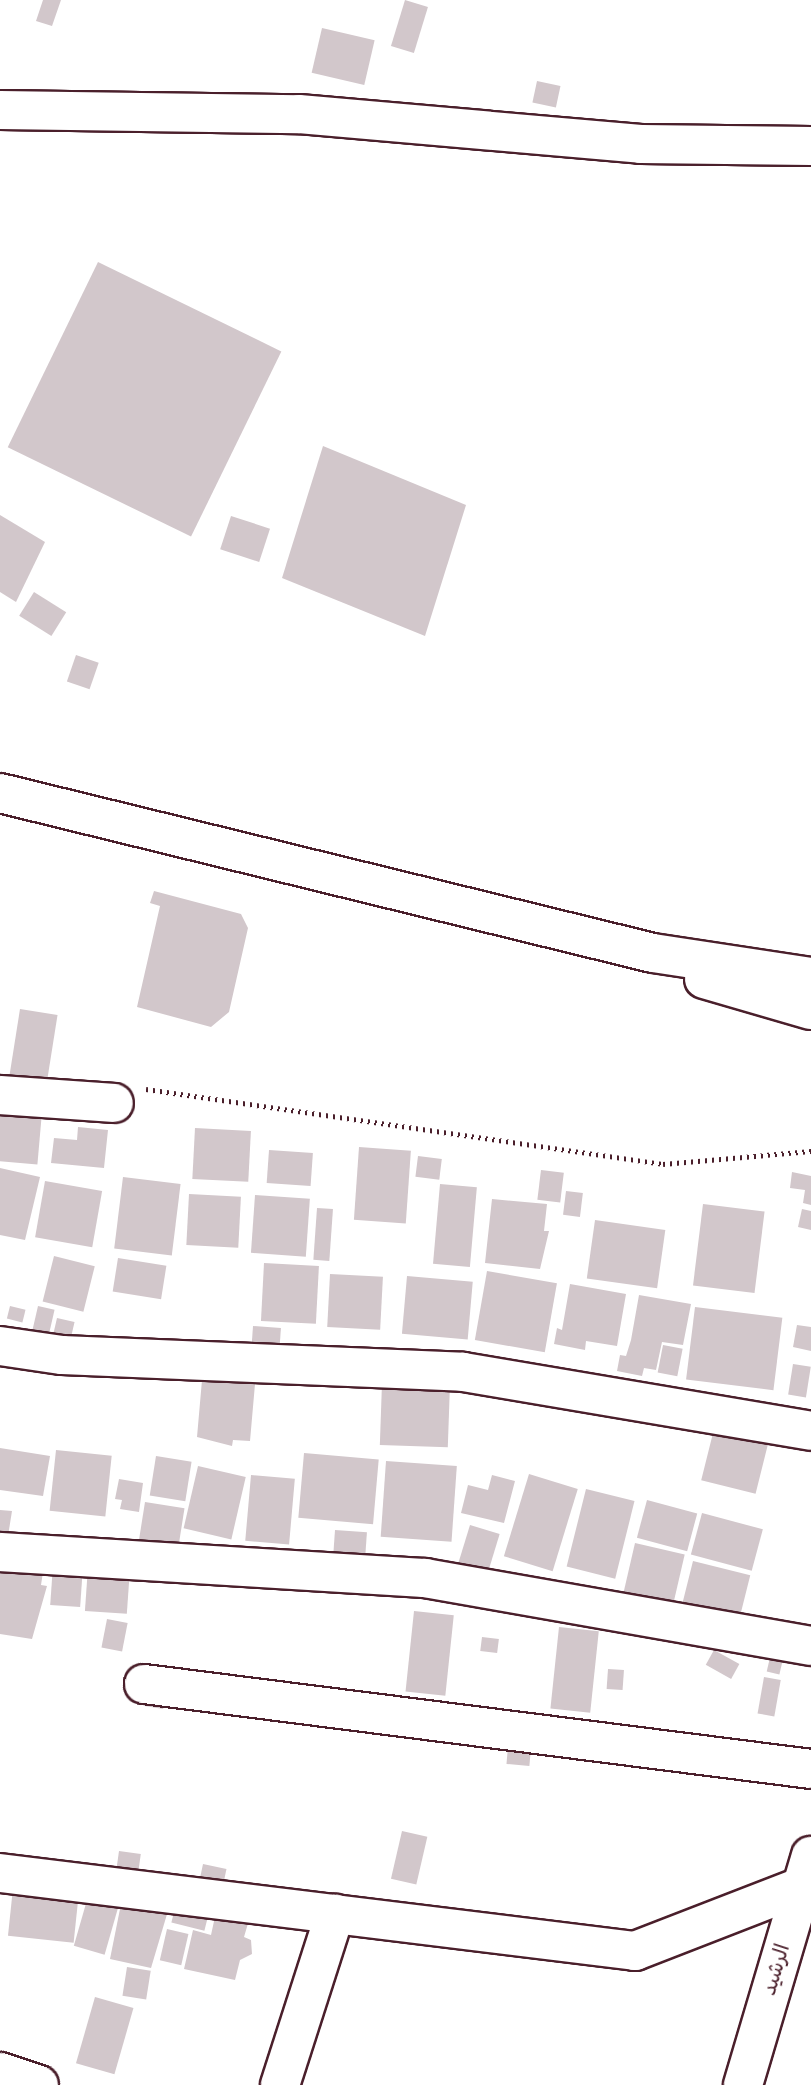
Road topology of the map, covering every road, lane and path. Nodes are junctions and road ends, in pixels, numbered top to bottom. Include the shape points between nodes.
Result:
1 (0, 110) edge
2 (811, 146) edge
3 (0, 793) edge
4 (803, 987) edge
5 (811, 1027) edge
6 (0, 1095) edge
7 (114, 1103) joint
8 (811, 1151) edge
9 (0, 1346) edge
10 (811, 1431) edge
11 (0, 1552) edge
12 (811, 1646) edge
13 (144, 1684) dead end
14 (811, 1769) edge
15 (807, 1871) edge
16 (0, 1873) edge
17 (334, 1914) junction
18 (0, 2072) edge
19 (39, 2085) edge
20 (280, 2085) edge
21 (743, 2085) edge

1 - 2 street via 299,114 641,144
3 - 4 street
4 - 5 street
6 - 7 street
7 - 8 path via 132,1087 663,1164
9 - 10 street via 62,1355 463,1373
11 - 12 street via 425,1578
13 - 14 street
15 - 17 street via 635,1951
15 - 21 street, الرشيد
16 - 17 street
17 - 20 street
18 - 19 street

